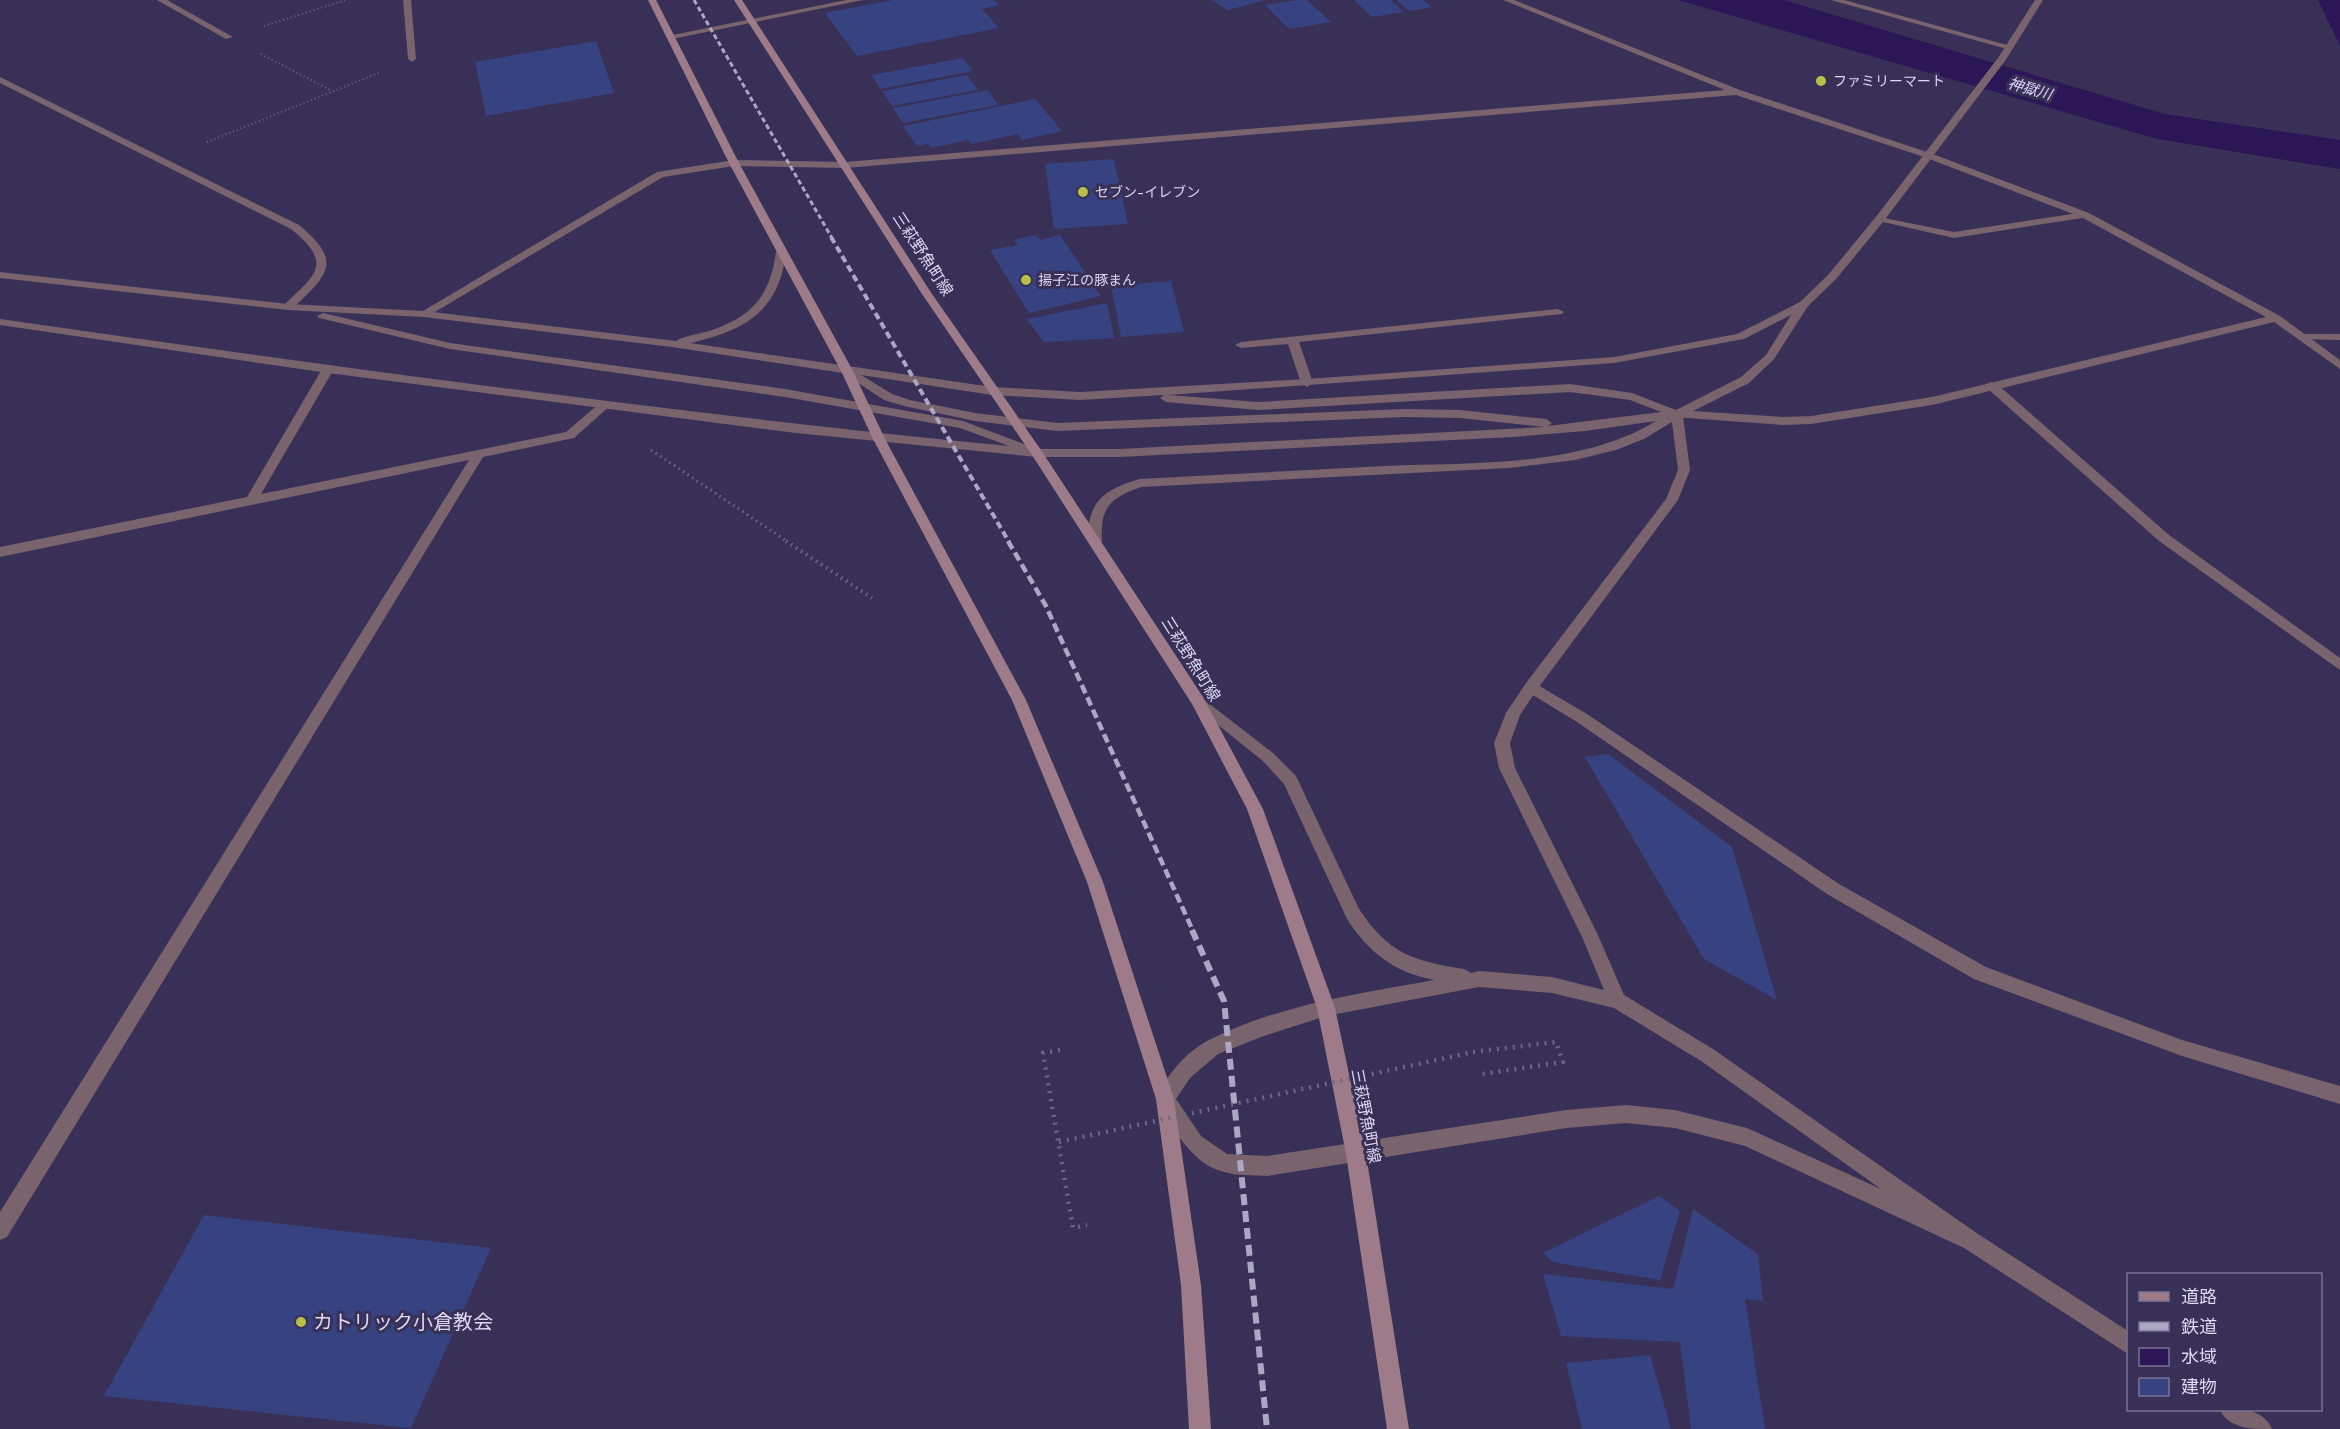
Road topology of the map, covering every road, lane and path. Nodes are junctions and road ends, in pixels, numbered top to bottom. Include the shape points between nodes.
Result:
1 (160, 0) edge
2 (346, 0) edge
3 (407, 0) edge
4 (652, 0) edge
5 (738, 0) edge
6 (859, 0) edge
7 (1507, 0) edge
8 (1835, 0) edge
9 (2039, 0) edge
10 (751, 21) junction
11 (672, 36) junction
12 (229, 37) junction
13 (2010, 47) junction
14 (412, 59) joint
15 (0, 80) edge
16 (332, 91) junction
17 (1737, 92) junction
18 (1927, 155) junction
19 (161, 160) junction
20 (734, 163) junction
21 (846, 165) junction
22 (2085, 215) junction
23 (1879, 220) junction
24 (781, 252) junction
25 (0, 275) edge
26 (1804, 304) junction
27 (288, 307) junction
28 (1558, 312) dead end
29 (424, 314) junction
30 (2276, 318) junction
31 (0, 322) edge
32 (2302, 337) junction
33 (2340, 337) edge
34 (1292, 340) junction
35 (672, 344) junction
36 (1241, 345) dead end
37 (2340, 366) edge
38 (328, 369) junction
39 (847, 371) junction
40 (1307, 383) junction
41 (1992, 386) junction
42 (992, 390) junction
43 (1127, 393) junction
44 (604, 405) junction
45 (863, 406) junction
46 (1677, 414) junction
47 (1016, 424) junction
48 (1585, 427) junction
49 (879, 439) junction
50 (651, 450) dead end
51 (1037, 453) junction
52 (478, 455) junction
53 (251, 501) junction
54 (1095, 541) junction
55 (0, 552) edge
56 (872, 598) dead end
57 (2340, 665) edge
58 (1531, 687) junction
59 (1198, 701) junction
60 (1479, 979) junction
61 (1618, 1001) junction
62 (1326, 1008) junction
63 (1060, 1050) dead end
64 (1482, 1074) dead end
65 (2340, 1095) edge
66 (1165, 1099) junction
67 (1059, 1142) junction
68 (1356, 1154) junction
69 (1087, 1225) dead end
70 (0, 1230) edge
71 (1971, 1241) junction
72 (2127, 1342) edge
73 (2233, 1411) edge
74 (1200, 1429) edge
75 (1398, 1429) edge
76 (2261, 1429) edge

1 - 12 street
2 - 12 path
3 - 14 street
4 - 11 main road
5 - 10 main road, 三萩野魚町線
6 - 10 street
7 - 17 street
8 - 13 street
9 - 13 street
10 - 11 street
10 - 21 main road, 三萩野魚町線
11 - 20 main road
12 - 16 path
13 - 18 street
14 - 16 path
15 - 19 street
16 - 19 path
17 - 18 street
17 - 21 street
18 - 22 street
18 - 23 street
19 - 27 street via 295,227 314,241 323,265 315,280
20 - 21 street
20 - 24 main road
20 - 29 street via 660,174
21 - 42 main road, 三萩野魚町線
22 - 23 street via 1954,235
22 - 30 street
23 - 26 street
24 - 35 street via 780,272 766,303 735,325
24 - 39 main road
25 - 27 street
26 - 40 street via 1740,337 1614,360
26 - 46 street via 1770,357 1745,380
27 - 29 street
27 - 45 street via 450,346
28 - 34 street
29 - 35 street
30 - 32 street
30 - 41 street
31 - 38 street
32 - 33 street
32 - 37 street
34 - 36 street
34 - 40 street
35 - 39 street
38 - 44 street
38 - 53 street
39 - 42 street
39 - 45 main road
39 - 47 street via 888,397
40 - 43 street
41 - 46 street via 1932,401 1811,420
41 - 57 street via 2164,538
42 - 43 street via 1080,396
42 - 47 main road, 三萩野魚町線
43 - 46 street via 1258,406 1570,388 1632,397
44 - 49 street
44 - 52 street via 570,435
45 - 49 main road
45 - 51 street via 963,425
46 - 48 street
46 - 54 street via 1612,447 1575,456 1509,464 1140,483 1104,499 1093,525
46 - 58 street via 1684,470 1672,500
47 - 48 street via 1102,427 1405,413 1460,414
47 - 51 main road, 三萩野魚町線
48 - 51 street via 1119,453
49 - 51 street
49 - 66 main road via 1019,700 1095,882
50 - 56 path
51 - 54 main road, 三萩野魚町線
52 - 53 street
52 - 70 street
53 - 55 street
54 - 59 main road, 三萩野魚町線
58 - 61 street via 1513,713 1502,743 1508,768
58 - 65 street via 1833,889 1980,973 2182,1048
59 - 60 street via 1268,757 1290,780 1353,914 1380,951 1420,970
59 - 62 main road, 三萩野魚町線 via 1255,809
60 - 61 street via 1552,985
60 - 62 street
61 - 71 street via 1707,1055
62 - 66 street via 1212,1048 1183,1072
62 - 68 main road, 三萩野魚町線
63 - 67 path via 1043,1053
64 - 67 path, bridge via 1563,1062 1556,1042 1473,1052
66 - 68 street via 1194,1143 1224,1162 1267,1166
66 - 74 main road via 1191,1285
67 - 69 path via 1073,1228
68 - 71 street via 1566,1119 1626,1114 1675,1119 1748,1137
68 - 75 main road, 三萩野魚町線
71 - 72 street
73 - 76 street

